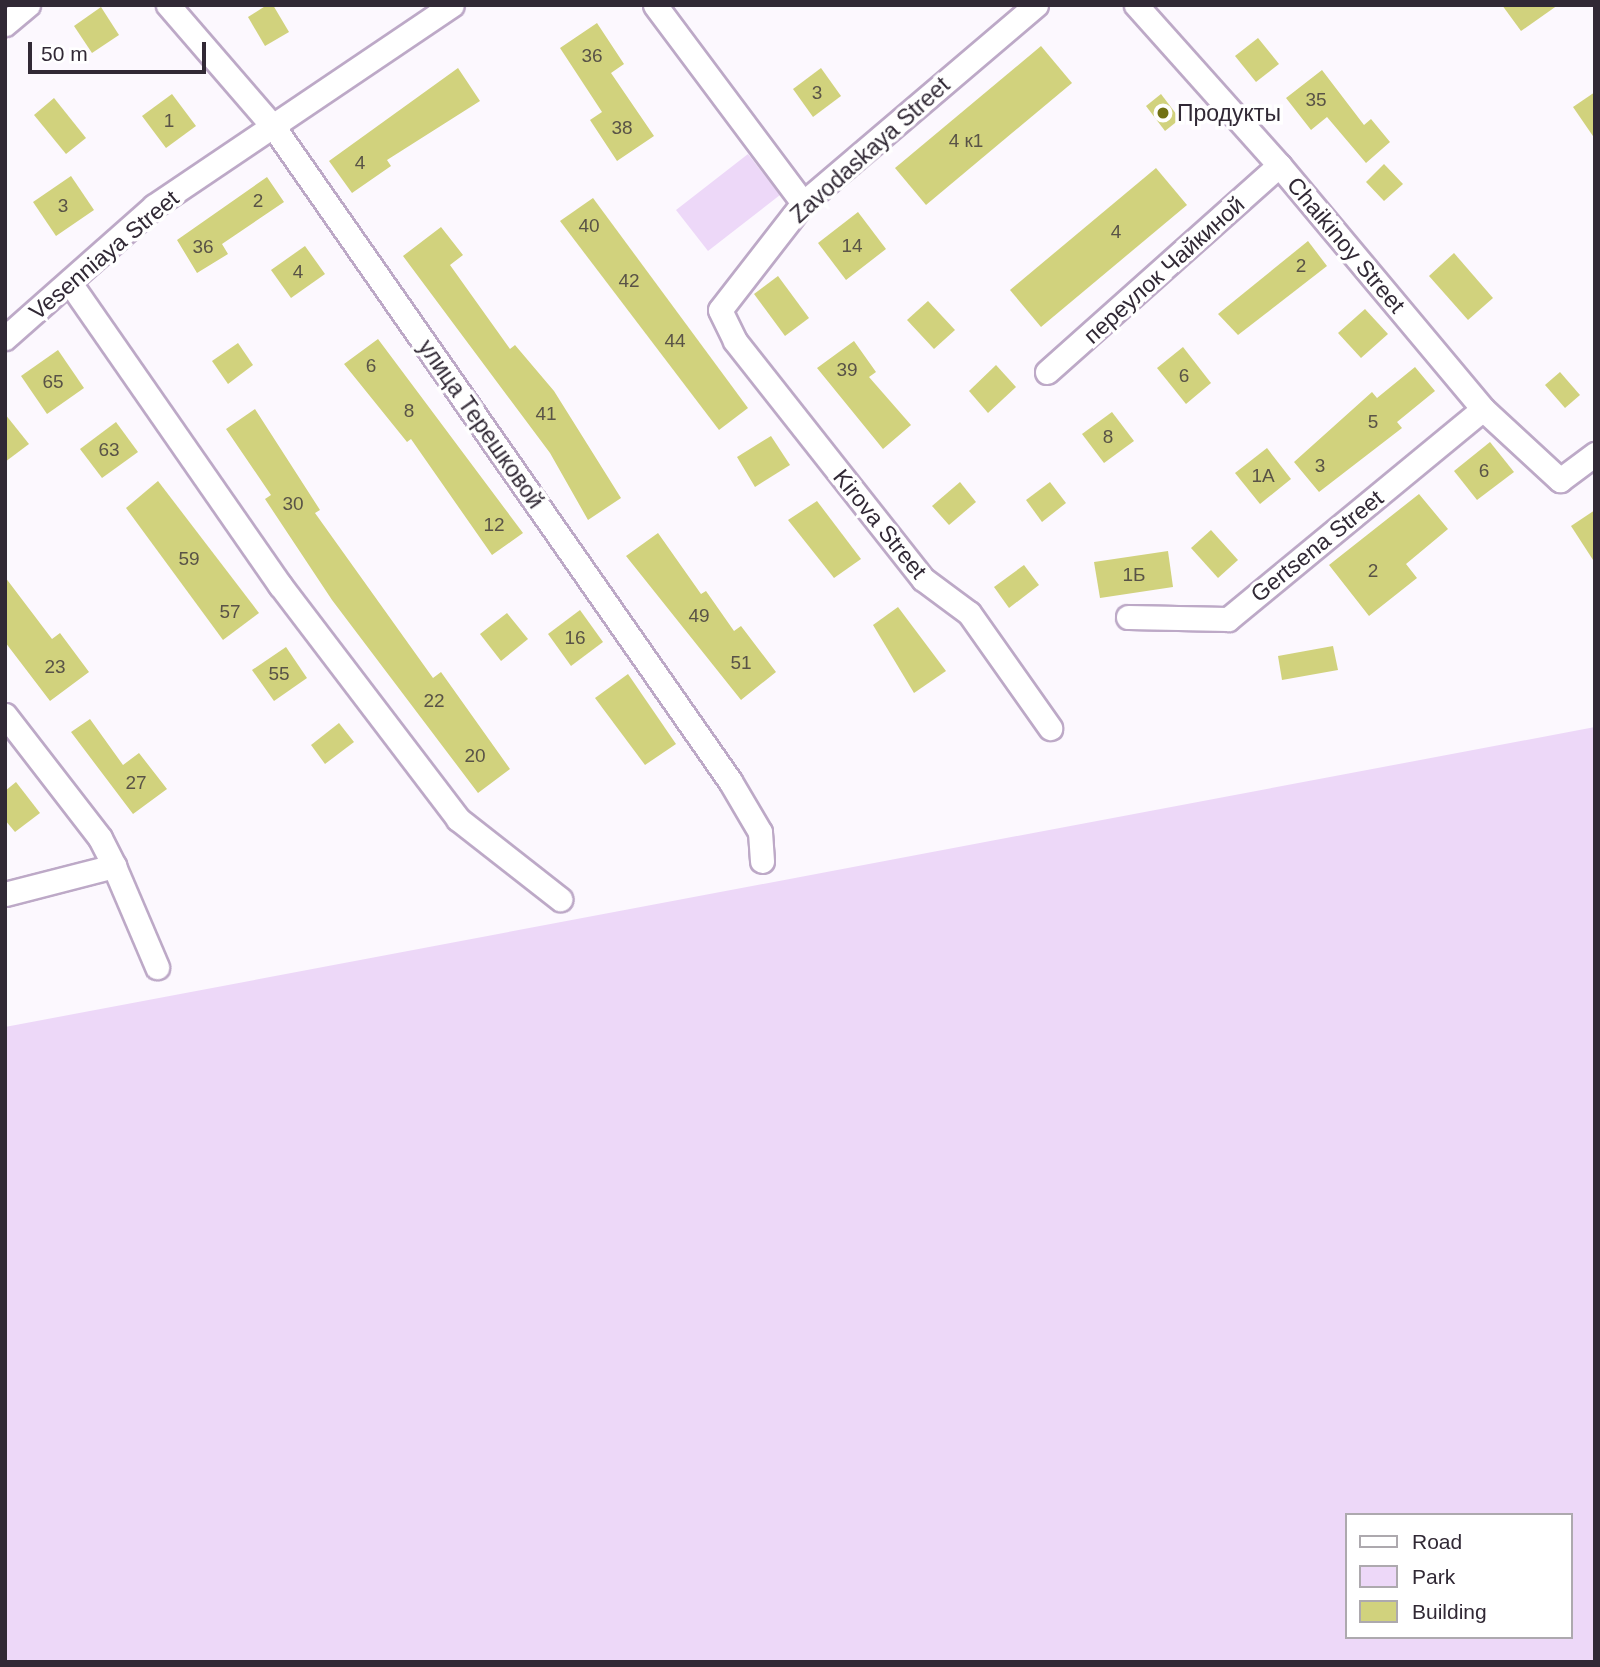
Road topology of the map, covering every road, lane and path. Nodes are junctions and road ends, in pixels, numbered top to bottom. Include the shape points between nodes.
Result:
1 (28, 5) edge
2 (168, 5) edge
3 (452, 5) edge
4 (655, 5) edge
5 (1036, 5) edge
6 (1136, 5) edge
7 (5, 24) edge
8 (275, 129) junction
9 (1279, 165) junction
10 (803, 203) junction
11 (71, 283) junction
12 (720, 310) joint
13 (5, 338) edge
14 (1047, 372) dead end
15 (1483, 409) junction
16 (1595, 454) edge
17 (1128, 617) dead end
18 (5, 715) edge
19 (1050, 728) dead end
20 (762, 861) dead end
21 (114, 866) junction
22 (5, 894) edge
23 (560, 899) dead end
24 (157, 967) dead end

1 - 7 street
2 - 8 street, улица Терешковой
3 - 8 street, Vesenniaya Street
4 - 10 street
5 - 10 street, Zavodaskaya Street
6 - 9 street, Chaikinoy Street
8 - 11 street, Vesenniaya Street via 154,206
8 - 20 street, улица Терешковой via 730,781 760,832
9 - 14 street, переулок Чайкиной
9 - 15 street, Chaikinoy Street
10 - 12 street, Zavodaskaya Street
11 - 13 street, Vesenniaya Street
11 - 23 street via 280,585 458,819
12 - 19 street, Kirova Street via 736,341 923,579 970,613
15 - 16 street, Chaikinoy Street via 1560,480
15 - 17 street, Gertsena Street via 1228,620
18 - 21 street via 100,838
21 - 22 street
21 - 24 street

